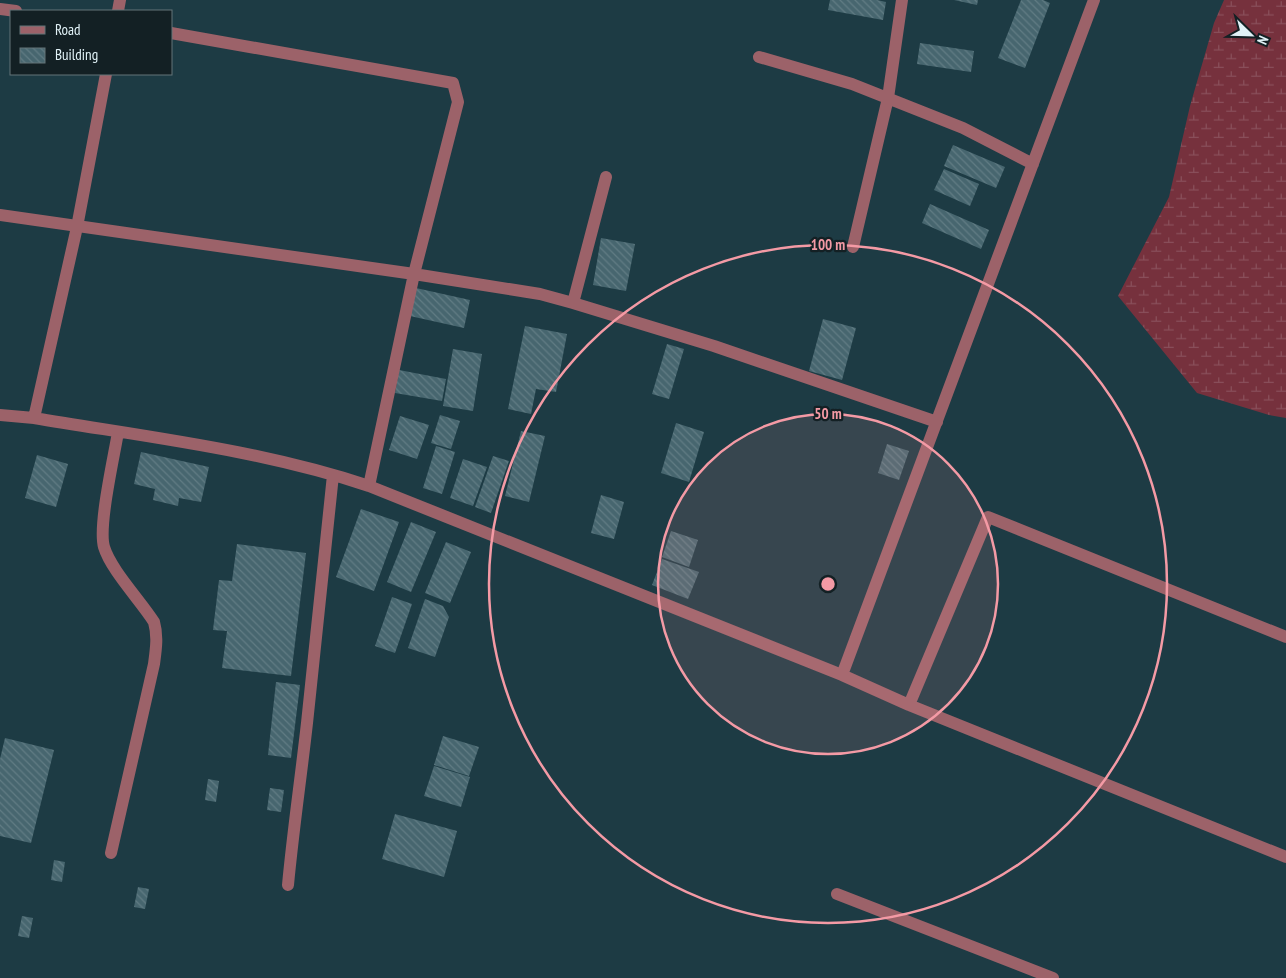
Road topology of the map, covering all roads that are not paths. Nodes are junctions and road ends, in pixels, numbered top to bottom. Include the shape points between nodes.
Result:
1 (902, 0) edge
2 (1094, 0) edge
3 (172, 33) edge
4 (759, 57) dead end
5 (106, 75) edge
6 (888, 98) junction
7 (1033, 164) junction
8 (606, 177) dead end
9 (0, 215) edge
10 (77, 226) junction
11 (852, 247) dead end
12 (414, 274) junction
13 (573, 303) junction
14 (0, 415) edge
15 (34, 418) junction
16 (937, 422) junction
17 (118, 432) junction
18 (334, 474) junction
19 (369, 486) junction
20 (1286, 637) edge
21 (842, 676) junction
22 (909, 705) junction
23 (110, 853) dead end
24 (1286, 857) edge
25 (288, 885) dead end
26 (837, 894) dead end
27 (1053, 978) edge

1 - 6 street
2 - 7 street
3 - 12 street via 453,83 458,102
4 - 6 street
5 - 10 street
6 - 7 street via 963,128
6 - 11 street
7 - 16 street
8 - 13 street
9 - 10 street
10 - 12 street
10 - 15 street
12 - 13 street via 540,294
12 - 19 street
13 - 16 street via 714,346
14 - 15 street
15 - 17 street
16 - 21 street
17 - 18 street via 242,452
17 - 23 street via 104,516 104,547 154,622 156,645
18 - 19 street
18 - 25 street
19 - 21 street
20 - 22 street via 988,517
21 - 22 street
22 - 24 street
26 - 27 street

